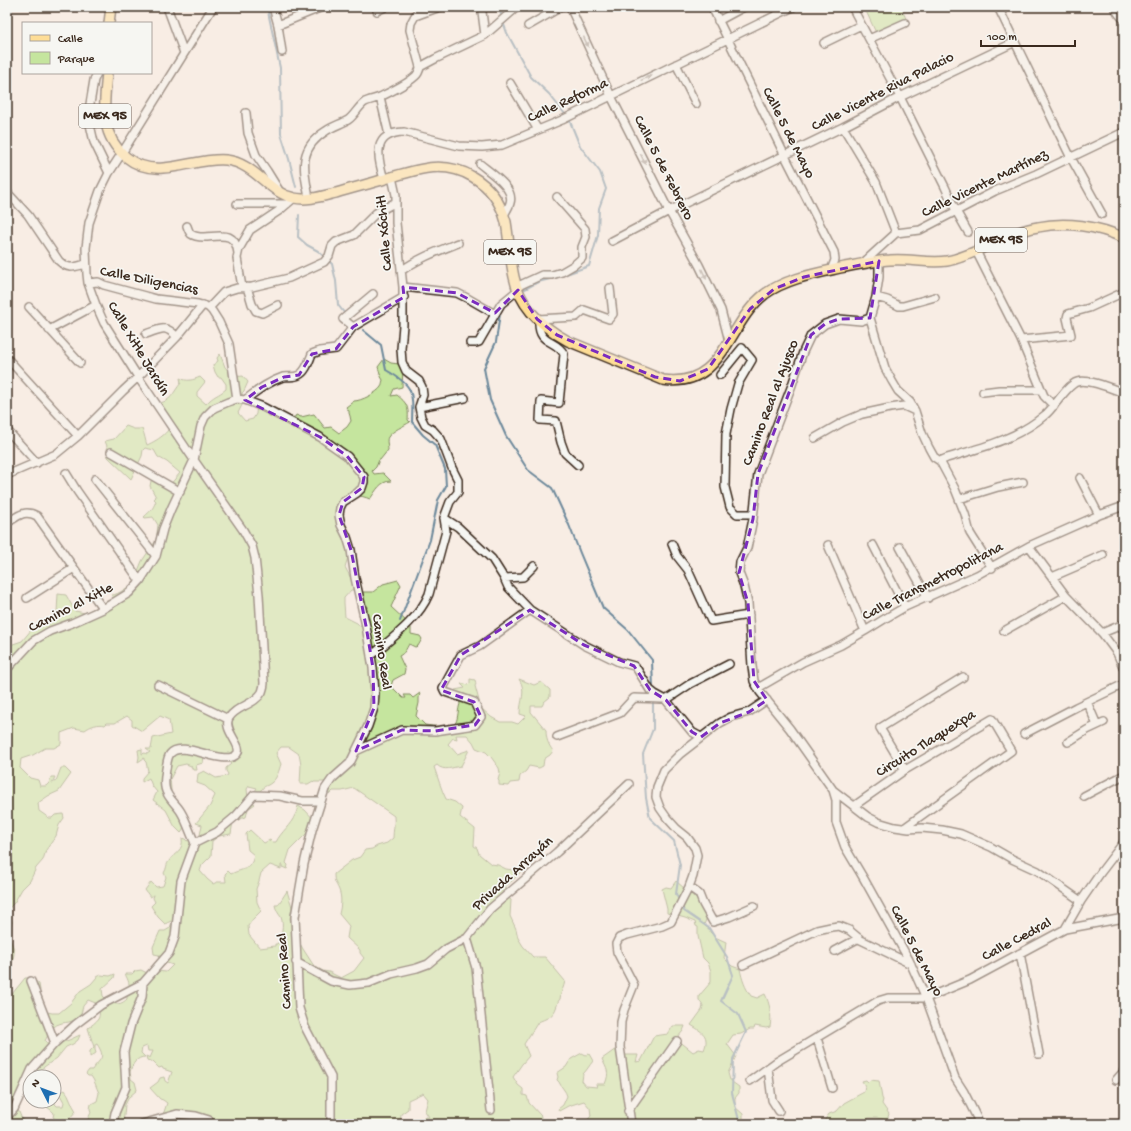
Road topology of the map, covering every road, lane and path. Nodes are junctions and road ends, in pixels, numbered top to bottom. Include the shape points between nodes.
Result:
1 (110, 7) edge
2 (167, 7) edge
3 (204, 7) edge
4 (213, 7) edge
5 (272, 7) edge
6 (322, 7) edge
7 (385, 7) edge
8 (420, 7) edge
9 (440, 7) edge
10 (517, 7) edge
11 (561, 7) edge
12 (570, 7) edge
13 (712, 7) edge
14 (744, 7) edge
15 (793, 7) edge
16 (852, 7) edge
17 (998, 7) edge
18 (1115, 7) edge
19 (377, 11) dead end
20 (482, 12) dead end
21 (207, 16) junction
22 (415, 16) junction
23 (1124, 20) edge
24 (718, 21) junction
25 (109, 22) edge
26 (905, 23) dead end
27 (278, 25) junction
28 (861, 25) junction
29 (528, 26) dead end
30 (485, 35) junction
31 (727, 39) junction
32 (869, 39) junction
33 (1016, 42) junction
34 (824, 43) dead end
35 (282, 52) dead end
36 (184, 53) junction
37 (676, 64) junction
38 (420, 67) junction
39 (97, 74) edge
40 (106, 74) edge
41 (510, 83) dead end
42 (612, 96) junction
43 (380, 97) junction
44 (900, 97) junction
45 (696, 104) dead end
46 (246, 113) dead end
47 (843, 127) junction
48 (538, 130) junction
49 (1124, 132) edge
50 (389, 135) junction
51 (122, 154) junction
52 (785, 156) junction
53 (1070, 156) junction
54 (480, 164) dead end
55 (109, 173) junction
56 (388, 178) junction
57 (7, 192) edge
58 (280, 192) junction
59 (557, 197) dead end
60 (309, 198) junction
61 (291, 201) junction
62 (396, 202) junction
63 (237, 204) dead end
64 (669, 211) junction
65 (956, 211) junction
66 (1102, 214) dead end
67 (504, 215) junction
68 (187, 226) dead end
69 (968, 232) dead end
70 (896, 233) junction
71 (1124, 238) edge
72 (612, 241) dead end
73 (458, 243) dead end
74 (976, 251) junction
75 (238, 253) junction
76 (878, 261) junction
77 (86, 264) junction
78 (863, 264) junction
79 (831, 270) junction
80 (401, 271) junction
81 (88, 283) junction
82 (245, 287) junction
83 (403, 287) junction
84 (610, 288) dead end
85 (517, 289) junction
86 (1124, 292) edge
87 (373, 294) dead end
88 (404, 297) junction
89 (876, 297) junction
90 (935, 297) dead end
91 (96, 305) junction
92 (278, 305) dead end
93 (29, 307) dead end
94 (206, 307) junction
95 (495, 314) junction
96 (870, 318) junction
97 (538, 321) junction
98 (353, 327) junction
99 (49, 330) junction
100 (146, 334) dead end
101 (177, 337) junction
102 (1021, 340) junction
103 (729, 341) junction
104 (470, 343) dead end
105 (7, 358) edge
106 (80, 363) dead end
107 (720, 375) dead end
108 (138, 377) junction
109 (1041, 390) junction
110 (983, 392) dead end
111 (1124, 393) edge
112 (465, 398) dead end
113 (241, 400) junction
114 (1054, 406) junction
115 (419, 407) junction
116 (915, 411) junction
117 (7, 430) edge
118 (78, 436) junction
119 (815, 438) dead end
120 (111, 452) dead end
121 (194, 460) junction
122 (940, 461) junction
123 (37, 463) junction
124 (578, 465) dead end
125 (66, 473) dead end
126 (7, 475) edge
127 (1080, 478) dead end
128 (95, 479) dead end
129 (1023, 482) dead end
130 (180, 492) junction
131 (959, 499) junction
132 (1124, 506) edge
133 (754, 514) junction
134 (1099, 515) junction
135 (444, 518) junction
136 (7, 523) edge
137 (672, 544) dead end
138 (873, 545) dead end
139 (828, 546) dead end
140 (1029, 546) junction
141 (900, 547) dead end
142 (1103, 554) dead end
143 (156, 556) junction
144 (534, 566) dead end
145 (74, 568) junction
146 (992, 568) junction
147 (1052, 577) junction
148 (504, 578) junction
149 (140, 581) junction
150 (1066, 596) junction
151 (27, 598) dead end
152 (928, 598) junction
153 (905, 607) junction
154 (103, 609) junction
155 (530, 610) junction
156 (749, 615) junction
157 (1124, 624) edge
158 (1004, 631) dead end
159 (865, 632) junction
160 (1102, 633) junction
161 (371, 656) junction
162 (729, 664) dead end
163 (1124, 668) edge
164 (7, 669) edge
165 (963, 677) dead end
166 (1124, 684) edge
167 (158, 685) dead end
168 (758, 688) junction
169 (652, 696) junction
170 (666, 700) junction
171 (767, 700) junction
172 (1087, 702) junction
173 (228, 719) junction
174 (1024, 734) dead end
175 (557, 737) dead end
176 (701, 737) junction
177 (1068, 742) dead end
178 (356, 751) junction
179 (905, 770) junction
180 (1124, 775) edge
181 (629, 784) dead end
182 (833, 790) junction
183 (1084, 796) dead end
184 (321, 801) junction
185 (854, 806) junction
186 (904, 828) junction
187 (1124, 842) edge
188 (194, 843) junction
189 (689, 887) junction
190 (1081, 901) junction
191 (754, 906) dead end
192 (1124, 918) edge
193 (1065, 929) junction
194 (467, 938) junction
195 (859, 938) junction
196 (835, 951) dead end
197 (1020, 953) junction
198 (296, 962) junction
199 (911, 964) junction
200 (743, 965) dead end
201 (31, 981) dead end
202 (143, 982) junction
203 (926, 998) junction
204 (817, 1038) junction
205 (677, 1041) dead end
206 (55, 1043) junction
207 (1039, 1054) dead end
208 (768, 1068) junction
209 (1124, 1071) edge
210 (1116, 1080) dead end
211 (750, 1081) dead end
212 (832, 1088) dead end
213 (491, 1110) dead end
214 (779, 1110) dead end
215 (628, 1111) junction
216 (7, 1117) edge
217 (209, 1120) dead end
218 (979, 1122) edge
219 (113, 1124) edge
220 (142, 1124) edge
221 (330, 1124) edge
222 (631, 1124) edge
223 (969, 1124) edge

1 - 25 main road
2 - 36 street
3 - 21 street
4 - 21 street, Calle Xitle Jardín
5 - 27 street
6 - 27 street
7 - 19 street
8 - 22 street
9 - 22 street
10 - 30 street
11 - 29 street
12 -> 42 street, Calle 5 de Febrero
13 - 24 street, Calle 5 de Mayo
14 - 24 street
15 - 31 street, Calle Reforma
16 - 28 street
17 - 33 street
18 - 23 street
20 - 30 street
21 - 36 street, Calle Xitle Jardín
22 - 38 street via 410,30
24 - 31 street, Calle 5 de Mayo
26 - 32 street
27 - 35 street
28 - 32 street
28 - 34 street
30 - 38 street
31 - 37 street, Calle Reforma
31 - 52 street, Calle 5 de Mayo
32 - 44 street
33 - 44 street, Calle Vicente Riva Palacio
33 - 53 street
36 - 51 street, Calle Xitle Jardín
42 -> 37 street, Calle Reforma
37 - 45 street
38 - 43 street via 418,74 407,83
39 - 55 street via 88,116 94,142
40 - 51 main road, MEX 95 via 104,109 107,130
41 - 48 street
42 - 48 street, Calle Reforma
42 -> 64 street, Calle 5 de Febrero
43 - 50 street
43 - 60 street via 366,102 348,120 325,131 314,140 307,150 304,161
44 - 47 street, Calle Vicente Riva Palacio
44 - 65 street
46 - 58 street via 248,133 256,155
47 - 52 street, Calle Vicente Riva Palacio
47 - 70 street via 876,182
48 - 50 street, Calle Reforma via 502,145 482,147 459,146 404,132
49 - 53 street, Calle Vicente Martínez
50 - 56 street via 381,141 378,148 378,156
51 - 55 street, Calle Xitle Jardín
51 - 58 main road, MEX 95 via 138,164 151,168 169,168 220,160 233,161 247,167
52 - 64 street, Calle Vicente Riva Palacio
52 - 79 street, Calle 5 de Mayo via 834,252 835,260
53 - 65 street, Calle Vicente Martínez
53 - 66 street
54 - 67 street via 497,177 510,192 510,202
55 - 77 street, Calle Xitle Jardín via 89,223
56 - 60 main road, MEX 95
56 - 62 street, Calle Xóchitl via 396,195
56 - 67 main road, MEX 95 via 426,168 447,168 463,172 488,188
57 - 77 street via 28,215 65,267
58 - 61 main road, MEX 95
59 - 85 street via 585,229 582,258 562,272 542,275
60 - 61 main road, MEX 95
61 - 63 street
61 - 75 street via 250,230
62 - 80 street, Calle Xóchitl
62 - 82 street via 376,213 354,235 336,242 328,258 320,264 289,278
64 - 72 street, Calle Vicente Riva Palacio
64 -> 103 street, Calle 5 de Febrero via 721,310
65 - 69 street
65 - 70 street, Calle Vicente Martínez via 920,230
67 - 85 main road, MEX 95
68 - 75 street via 196,237 231,238 236,243
70 - 78 street
71 - 74 main road, MEX 95 via 1087,227 1040,226
73 - 80 street via 426,256
74 - 76 main road, MEX 95 via 941,262
74 - 102 street
75 - 82 street via 237,262
76 - 78 main road, MEX 95
76 - 89 street
77 - 81 street, Calle Xitle Jardín
78 - 79 main road, MEX 95
79 - 103 main road, MEX 95 via 792,281 765,294 744,318
80 - 83 street, Calle Xóchitl
81 - 91 street, Calle Xitle Jardín
81 - 94 street, Calle Diligencias via 98,282 156,299
82 - 92 street via 256,311 262,313
82 - 94 street via 224,292
83 - 88 street, Calle Xóchitl
83 - 95 street, Calle Xóchitl via 457,293
84 - 97 street via 613,314 609,319 584,310 576,317
85 - 95 street
85 - 97 main road, MEX 95
86 - 102 street via 1089,308 1068,314 1071,335
87 - 98 street via 343,319
88 - 98 street
88 - 115 street, Calle Xóchitl via 402,362 406,371 419,381 422,387 423,395
89 - 90 street via 899,306
89 - 96 street
91 - 99 street
91 - 108 street, Calle Xitle Jardín via 104,323
93 - 99 street
94 - 101 street
94 - 113 street, Calle Diligencias via 219,322 229,344
95 - 104 street via 482,338 476,343
96 - 116 street via 885,368 898,391 910,402
96 - 133 street, Camino Real al Ajusco via 861,321 839,319 825,324 811,335 758,474
97 - 103 main road, MEX 95 via 568,341 655,377 671,381 688,380 702,374 714,363
97 - 124 street via 539,330 545,339 564,354 559,403 541,401 540,420 556,421 565,453
98 - 113 street via 336,349 312,354 299,376 284,377
99 - 106 street
100 - 101 street via 163,328
101 - 108 street
102 - 109 street
105 - 118 street
107 - 133 street via 742,348 752,360 738,384 730,409 726,434 725,487 730,508 737,514
108 - 118 street
108 - 121 street, Calle Xitle Jardín
109 - 110 street
109 - 114 street
111 - 114 street via 1098,384 1077,381
112 - 115 street
113 - 121 street via 214,408 205,417
113 - 161 street, Camino Real via 263,407 320,437 347,456 364,477 362,488 343,502 339,515 351,550
114 - 122 street via 1045,416 1006,440
115 - 135 street via 426,425 441,439 458,480 458,492 450,502
116 - 119 street via 904,406 862,414
116 - 122 street via 922,434 934,458
117 - 123 street
118 - 123 street via 56,454
120 - 130 street
121 - 130 street, Camino al Xitle
121 - 173 street, Calle Xitle Jardín via 243,530 255,558 264,683 257,698
122 - 131 street
123 - 126 street
125 - 149 street
127 - 134 street
128 - 143 street
129 - 131 street
130 - 143 street, Camino al Xitle via 163,529
131 - 146 street via 970,533
132 - 134 street, Calle Transmetropolitana
133 - 156 street, Camino Real al Ajusco via 739,573
134 - 140 street, Calle Transmetropolitana
135 - 148 street via 492,559
135 - 161 street via 446,531 430,594 417,615
136 - 145 street via 30,512 37,516
137 - 156 street via 677,556 688,570 711,621
138 - 153 street
139 - 159 street
140 - 146 street, Calle Transmetropolitana
140 - 147 street
141 - 152 street
142 - 147 street
143 - 149 street, Camino al Xitle
144 - 148 street via 522,576
145 - 151 street
145 - 154 street
146 - 152 street, Calle Transmetropolitana
147 - 150 street
148 - 155 street via 511,591
149 - 154 street, Camino al Xitle via 129,593
150 - 158 street
150 - 160 street
152 - 153 street, Calle Transmetropolitana
153 - 159 street, Calle Transmetropolitana
154 - 164 street, Camino al Xitle via 50,631 33,641
155 - 169 street via 584,645 619,662 634,666
155 - 178 street via 480,646 461,655 442,688 445,692 474,702 481,717 475,726 435,731 402,730
156 - 168 street, Camino Real al Ajusco via 752,666 754,681
157 - 160 street
159 - 168 street, Calle Transmetropolitana via 803,662
160 - 163 street via 1117,653
161 - 178 street, Camino Real via 374,708
162 - 170 street
165 - 179 street via 880,728
166 - 172 street
167 - 173 street
168 - 171 street, Camino Real al Ajusco
169 - 170 street
169 - 175 street via 634,698 620,713
170 - 176 street via 692,732
171 - 176 street via 749,712 720,723
171 - 182 street, Camino Real al Ajusco
172 - 174 street
172 - 177 street via 1101,724
173 - 188 street via 227,724 232,738 238,747 236,755 228,758 184,749 176,750 168,759 166,792 181,812
176 - 189 street via 664,770 656,797 660,808 695,848 697,855
178 - 184 street, Camino Real via 350,763 332,779
179 - 185 street, Circuito Tlaquexpa
179 - 186 street, Circuito Tlaquexpa via 992,719 1011,751
180 - 183 street
181 - 194 street, Privada Arrayán via 557,852 490,909
182 - 185 street, Camino Real al Ajusco
182 - 199 street, Calle 5 de Mayo via 836,800 836,822 845,848
184 - 188 street via 254,795 236,816 217,832
184 - 198 street, Camino Real via 304,864 295,917
185 - 186 street, Camino Real al Ajusco via 878,822
186 - 190 street, Camino Real al Ajusco via 961,834 1038,871
187 - 190 street
188 - 202 street via 181,881 175,937 168,952
189 - 191 street via 699,894 713,922
189 - 215 street via 671,922 618,938 616,944 617,952 634,985 621,1022 620,1047
190 - 193 street
192 - 193 street, Calle Cedral
193 - 197 street, Calle Cedral
194 - 198 street, Privada Arrayán via 446,949 428,964 369,983 350,985 331,981
194 - 213 street via 476,968
195 - 196 street
195 - 199 street
195 - 200 street via 849,930 831,926 817,930
197 - 203 street, Calle Cedral via 970,980
197 - 207 street
198 - 221 street, Camino Real via 299,1008 304,1027 331,1077
199 - 203 street, Calle 5 de Mayo
201 - 206 street
202 - 206 street via 101,1005
202 - 219 street via 142,998 131,1024 124,1052 126,1087
203 - 204 street via 888,998 878,1001
203 - 218 street, Calle 5 de Mayo via 955,1078
204 - 208 street
204 - 212 street
205 - 215 street
206 - 216 street via 32,1069 14,1109
208 - 211 street
208 - 214 street via 772,1100
209 - 210 street
215 - 222 street
217 - 220 street via 177,1114
218 - 223 street

